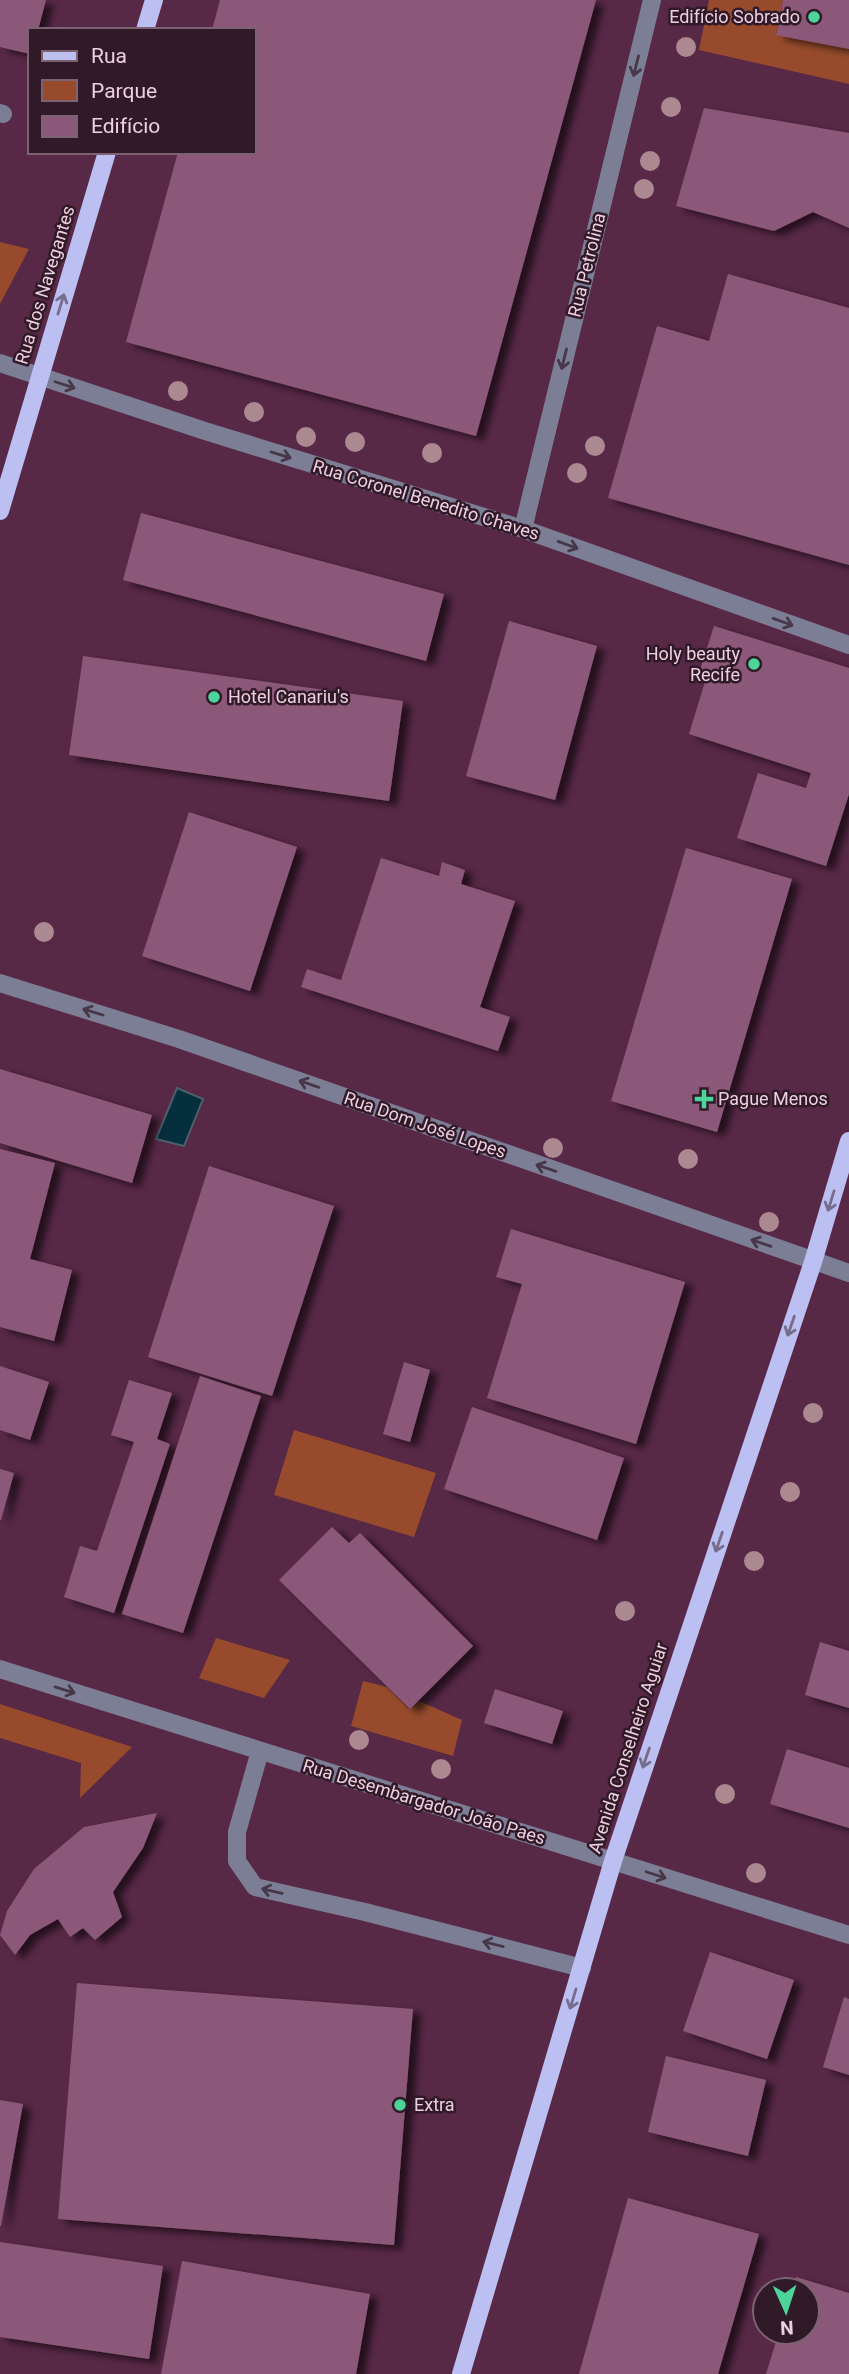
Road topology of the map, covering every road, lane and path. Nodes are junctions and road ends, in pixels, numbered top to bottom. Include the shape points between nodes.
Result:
1 (154, 0) edge
2 (652, 0) edge
3 (146, 28) edge
4 (106, 154) edge
5 (0, 363) edge
6 (39, 377) junction
7 (0, 511) edge
8 (523, 529) junction
9 (849, 645) edge
10 (0, 983) edge
11 (849, 1141) edge
12 (813, 1262) junction
13 (849, 1273) edge
14 (0, 1669) edge
15 (260, 1751) junction
16 (613, 1861) junction
17 (849, 1935) edge
18 (582, 1968) junction
19 (461, 2374) edge

1 - 3 main road
2 -> 8 street, Rua Petrolina
6 -> 4 main road, Rua dos Navegantes
5 - 6 street, Rua Coronel Benedito Chaves
6 - 7 main road, Rua dos Navegantes
6 -> 8 street, Rua Coronel Benedito Chaves
8 -> 9 street, Rua Coronel Benedito Chaves
12 -> 10 street, Rua Dom José Lopes via 179,1039
11 -> 12 main road, Avenida Conselheiro Aguiar
12 - 13 street, Rua Dom José Lopes
12 -> 16 main road, Avenida Conselheiro Aguiar
14 -> 15 street, Rua Desembargador João Paes
15 - 16 street, Rua Desembargador João Paes
18 -> 15 street via 255,1887 237,1861 237,1832
16 -> 17 street, Rua Desembargador João Paes
16 - 18 main road, Avenida Conselheiro Aguiar
18 -> 19 main road, Avenida Conselheiro Aguiar

